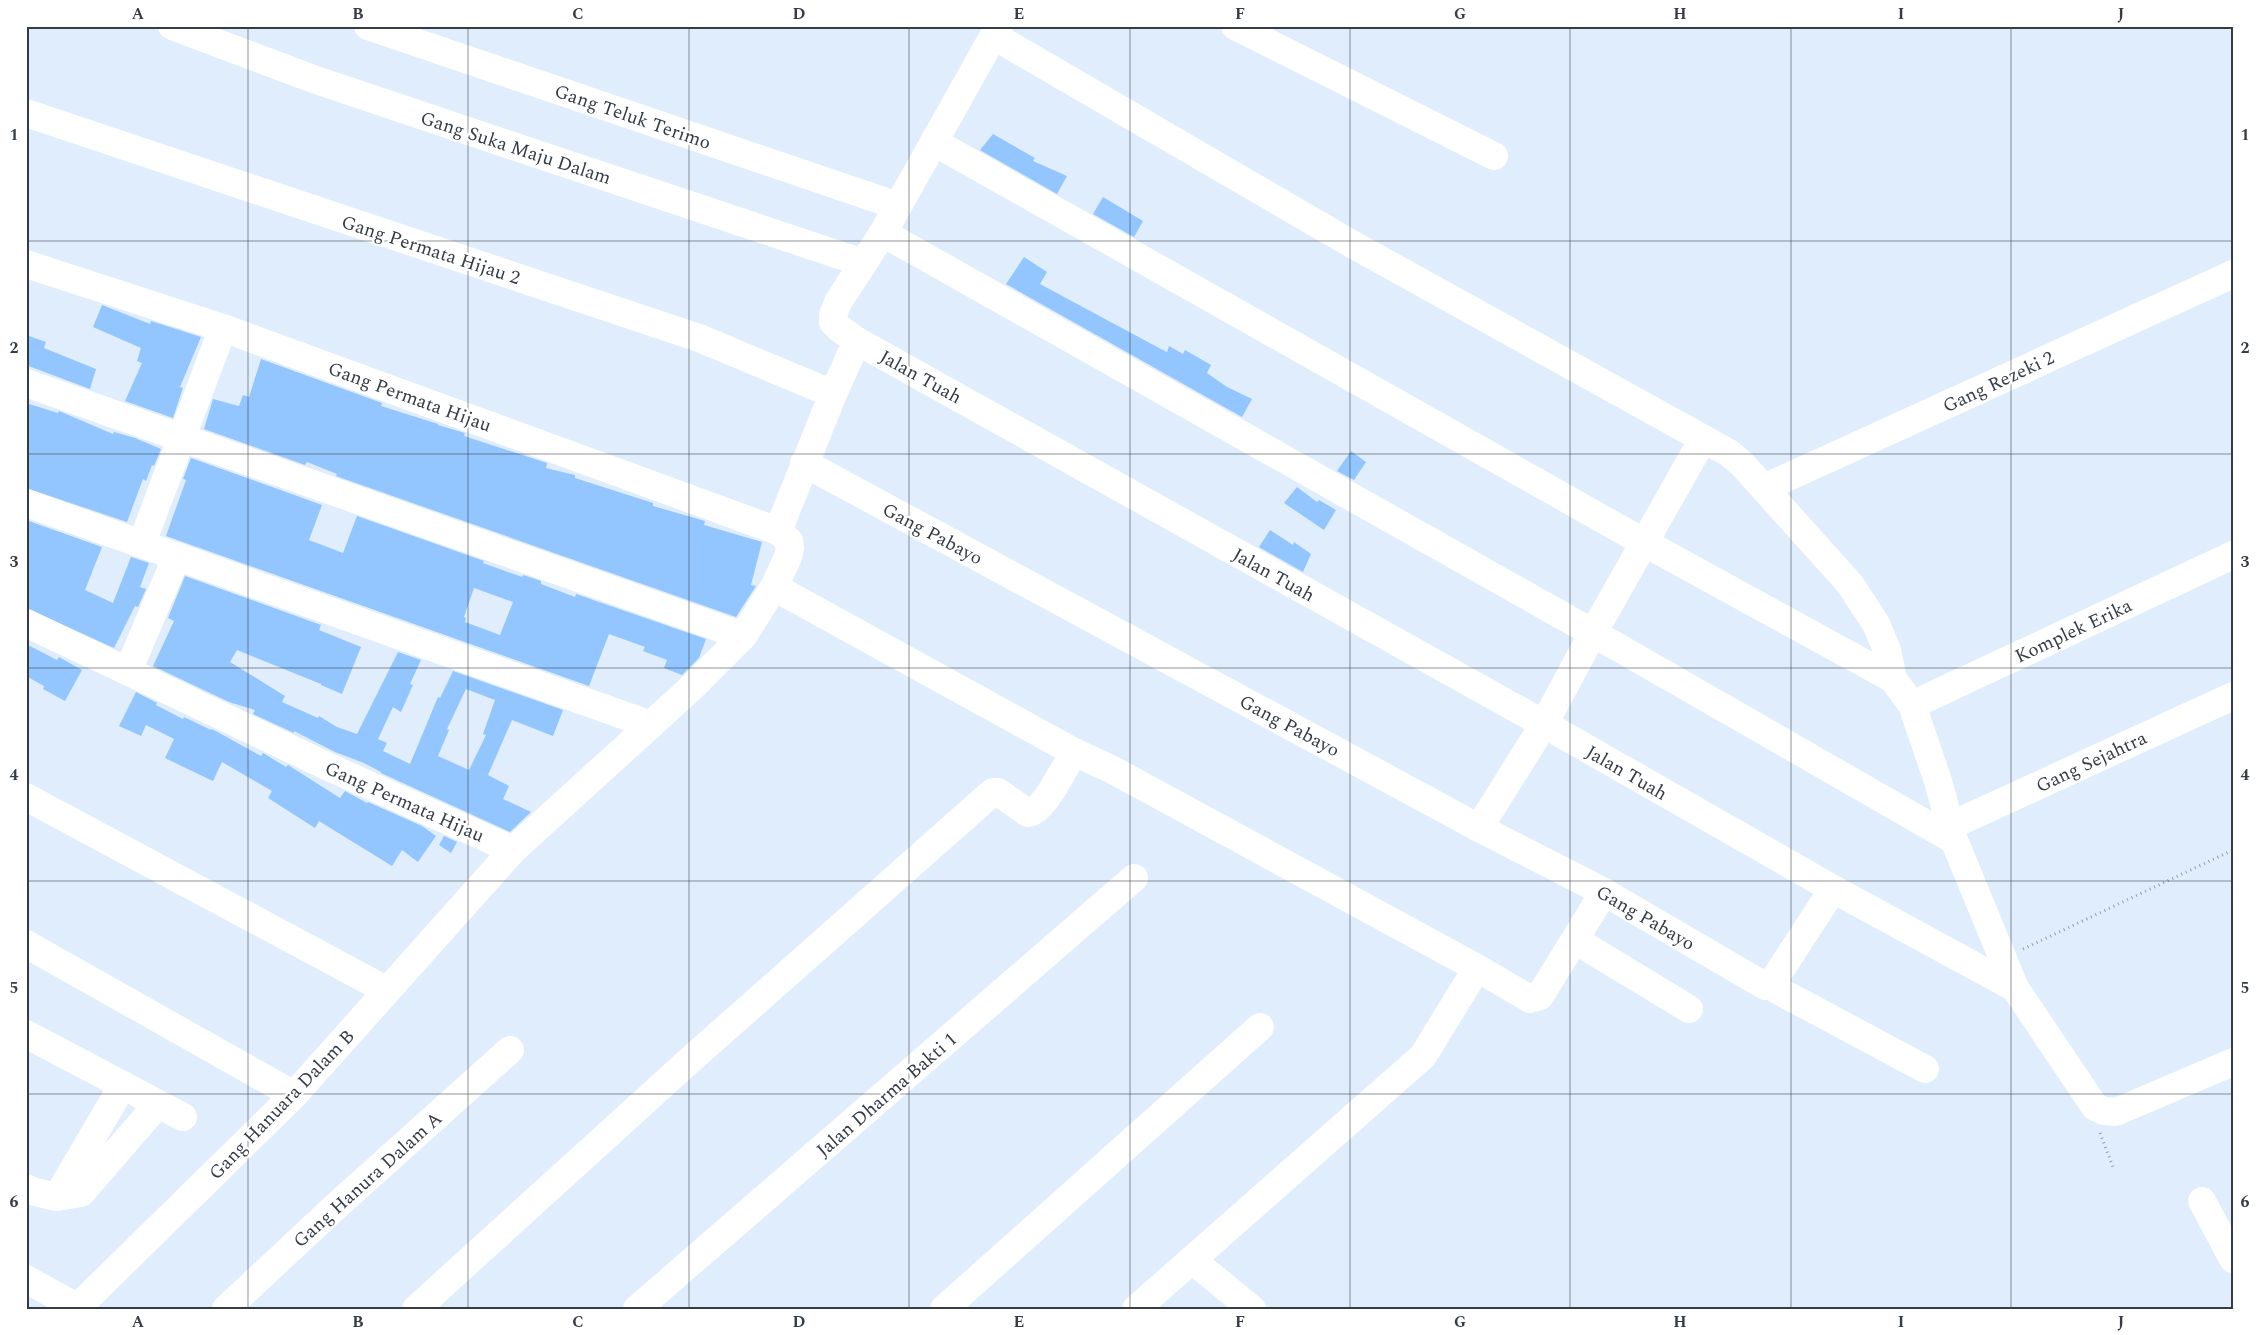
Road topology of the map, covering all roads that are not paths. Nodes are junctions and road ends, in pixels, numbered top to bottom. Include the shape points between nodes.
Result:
1 (172, 26) edge
2 (368, 26) edge
3 (1235, 26) edge
4 (996, 31) edge
5 (26, 113) edge
6 (934, 142) junction
7 (1494, 156) dead end
8 (898, 206) junction
9 (883, 233) junction
10 (863, 263) junction
11 (26, 264) edge
12 (2233, 274) edge
13 (223, 328) junction
14 (857, 340) junction
15 (26, 383) edge
16 (833, 394) junction
17 (182, 437) junction
18 (1704, 439) junction
19 (804, 463) junction
20 (1764, 488) junction
21 (26, 502) edge
22 (783, 536) junction
23 (142, 543) junction
24 (1646, 543) junction
25 (2233, 555) edge
26 (177, 556) junction
27 (774, 587) junction
28 (26, 623) edge
29 (1593, 633) junction
30 (742, 636) junction
31 (128, 672) junction
32 (1893, 679) junction
33 (2233, 696) edge
34 (1912, 704) junction
35 (1544, 724) junction
36 (651, 725) junction
37 (1074, 752) junction
38 (26, 797) edge
39 (1479, 828) junction
40 (1952, 833) junction
41 (513, 850) junction
42 (1134, 878) dead end
43 (1833, 889) junction
44 (1604, 892) junction
45 (1575, 940) junction
46 (26, 944) edge
47 (1477, 968) junction
48 (1771, 984) junction
49 (2015, 988) junction
50 (386, 990) junction
51 (1689, 1009) dead end
52 (1260, 1027) dead end
53 (26, 1034) edge
54 (510, 1050) dead end
55 (2233, 1062) edge
56 (1924, 1069) dead end
57 (123, 1085) junction
58 (294, 1096) junction
59 (158, 1104) junction
60 (183, 1117) dead end
61 (26, 1188) edge
62 (57, 1198) junction
63 (2202, 1201) dead end
64 (1192, 1260) junction
65 (2233, 1260) edge
66 (26, 1279) edge
67 (226, 1309) edge
68 (416, 1309) edge
69 (637, 1309) edge
70 (944, 1309) edge
71 (1136, 1309) edge
72 (1252, 1309) edge

1 - 10 street, Gang Suka Maju Dalam via 316,80
2 - 8 street, Gang Teluk Terimo
3 - 7 street
4 - 6 street, Jalan Tuah
4 - 18 street via 1350,243
5 - 16 street, Gang Permata Hijau 2 via 699,338
6 - 8 street, Jalan Tuah
6 - 24 street
8 - 9 street, Jalan Tuah
9 - 10 street, Jalan Tuah
9 - 29 street
10 - 14 street, Jalan Tuah via 833,315 833,322 838,328
11 - 13 street, Gang Permata Hijau
12 - 20 street, Gang Rezeki 2
13 - 17 street
13 - 22 street, Gang Permata Hijau
14 - 16 street, Gang Hanuara Dalam B
14 - 35 street, Jalan Tuah
15 - 17 street
16 - 19 street, Gang Hanuara Dalam B
17 - 23 street
17 - 30 street
18 - 20 street via 1729,453
18 - 24 street
19 - 22 street, Gang Hanuara Dalam B
19 - 39 street, Gang Pabayo
20 - 32 street via 1850,584 1876,624 1887,650
21 - 23 street
22 - 27 street, Gang Hanuara Dalam B via 790,548
23 - 26 street
24 - 29 street
24 - 32 street
25 - 34 street, Komplek Erika
26 - 31 street
26 - 36 street
27 - 30 street, Gang Hanuara Dalam B
27 - 37 street
28 - 31 street, Gang Permata Hijau
29 - 35 street
29 - 40 street
30 - 36 street, Gang Hanuara Dalam B
31 - 41 street, Gang Permata Hijau
32 - 34 street
33 - 40 street, Gang Sejahtra
34 - 40 street
35 - 39 street
35 - 43 street, Jalan Tuah
36 - 41 street, Gang Hanuara Dalam B
37 - 47 street
37 - 68 street via 1043,803 1033,813 993,792
38 - 50 street
39 - 44 street, Gang Pabayo
40 - 49 street
41 - 50 street, Gang Hanuara Dalam B
42 - 69 street, Jalan Dharma Bakti 1
43 - 48 street
43 - 49 street, Jalan Tuah
44 - 45 street
44 - 48 street, Gang Pabayo via 1765,986
45 - 47 street via 1536,998 1530,999
45 - 51 street
46 - 58 street
47 - 64 street via 1423,1056
48 - 56 street, Gang Pabayo
49 - 55 street via 2098,1109 2116,1112
50 - 58 street, Gang Hanuara Dalam B
52 - 70 street
53 - 57 street
54 - 67 street, Gang Hanura Dalam A
57 - 59 street
57 - 62 street
58 - 66 street, Gang Hanuara Dalam B via 82,1303 73,1305
59 - 60 street
59 - 62 street via 81,1193
61 - 62 street
63 - 65 street
64 - 71 street
64 - 72 street

